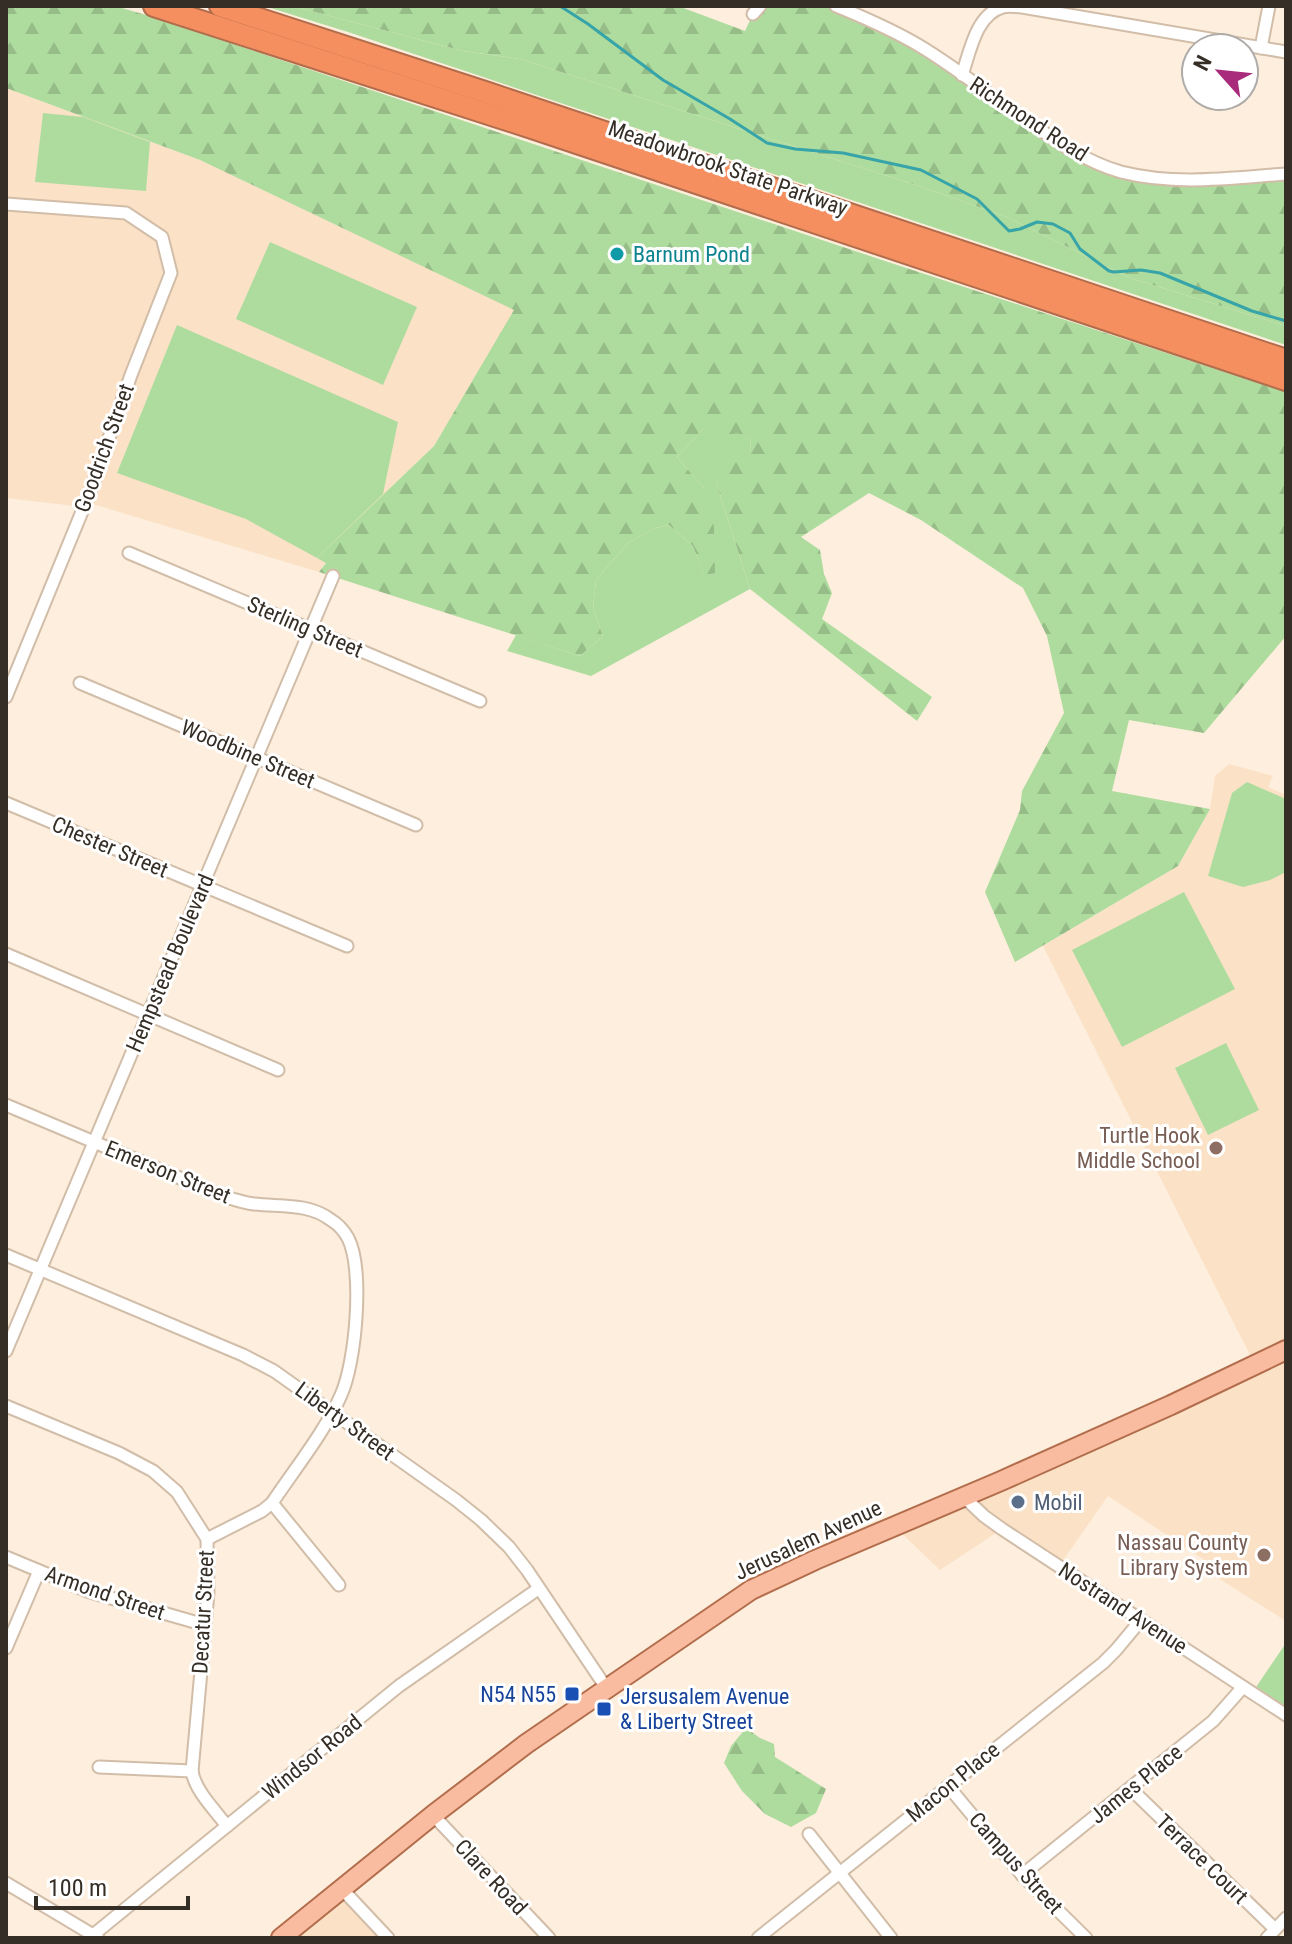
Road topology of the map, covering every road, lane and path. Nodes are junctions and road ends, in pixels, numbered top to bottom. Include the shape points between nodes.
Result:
1 (154, 6) edge
2 (220, 6) edge
3 (836, 6) edge
4 (1269, 6) edge
5 (1261, 48) junction
6 (1286, 52) edge
7 (962, 75) junction
8 (1286, 174) edge
9 (6, 204) edge
10 (1286, 360) edge
11 (1286, 380) edge
12 (129, 553) dead end
13 (333, 576) dead end
14 (310, 630) junction
15 (80, 683) dead end
16 (6, 697) edge
17 (480, 701) dead end
18 (257, 757) junction
19 (6, 803) edge
20 (416, 825) dead end
21 (202, 885) junction
22 (347, 946) dead end
23 (6, 954) edge
24 (148, 1014) junction
25 (278, 1070) dead end
26 (6, 1105) edge
27 (94, 1142) junction
28 (6, 1255) edge
29 (40, 1270) junction
30 (1286, 1350) edge
31 (6, 1351) edge
32 (6, 1406) edge
33 (333, 1412) junction
34 (964, 1497) junction
35 (272, 1503) junction
36 (207, 1539) junction
37 (6, 1557) edge
38 (39, 1571) junction
39 (339, 1585) dead end
40 (538, 1589) junction
41 (1141, 1620) junction
42 (205, 1625) junction
43 (6, 1648) edge
44 (1243, 1687) junction
45 (607, 1689) junction
46 (1286, 1715) edge
47 (99, 1767) dead end
48 (192, 1771) junction
49 (948, 1786) junction
50 (1131, 1789) junction
51 (433, 1815) junction
52 (227, 1826) junction
53 (809, 1834) dead end
54 (839, 1873) junction
55 (1022, 1875) junction
56 (6, 1883) edge
57 (342, 1889) junction
58 (1286, 1918) edge
59 (1271, 1934) edge
60 (96, 1936) edge
61 (281, 1938) edge
62 (388, 1938) edge
63 (549, 1938) edge
64 (758, 1938) edge
65 (891, 1938) edge
66 (1086, 1938) edge

1 - 11 highway, Meadowbrook State Parkway
2 - 10 highway, Meadowbrook State Parkway
3 - 7 street, Richmond Road via 917,44
4 - 5 street
5 - 6 street
5 - 7 street via 1010,6 992,11 981,23
7 - 8 street, Richmond Road via 1064,146 1120,171 1194,181
9 - 16 street, Goodrich Street via 126,213 162,237 171,273
12 - 14 street, Sterling Street
13 - 14 street, Hempstead Boulevard
14 - 17 street, Sterling Street
14 - 18 street, Hempstead Boulevard
15 - 18 street, Woodbine Street
18 - 20 street, Woodbine Street
18 - 21 street, Hempstead Boulevard
19 - 21 street, Chester Street
21 - 22 street, Chester Street
21 - 24 street, Hempstead Boulevard
23 - 24 street
24 - 25 street
24 - 27 street, Hempstead Boulevard
26 - 27 street, Emerson Street
27 - 29 street, Hempstead Boulevard
27 - 33 street, Emerson Street via 225,1197 312,1209 340,1228 355,1260 355,1315 352,1362
28 - 29 street, Liberty Street
29 - 31 street, Hempstead Boulevard
29 - 33 street, Liberty Street via 243,1355
30 - 34 main road, Jerusalem Avenue
32 - 36 street, Decatur Street via 153,1471 177,1492
33 - 35 street, Emerson Street
33 - 40 street, Liberty Street via 481,1520 509,1547
34 - 41 street, Nostrand Avenue via 1002,1529
34 - 45 main road, Jerusalem Avenue via 764,1583
35 - 36 street, Emerson Street
35 - 39 street
36 - 42 street, Decatur Street
37 - 38 street, Armond Street
38 - 42 street, Armond Street via 90,1592
38 - 43 street
40 - 45 street, Liberty Street
40 - 52 street, Windsor Road via 399,1686
41 - 44 street, Nostrand Avenue
41 - 49 street, Macon Place via 1103,1663
42 - 48 street, Decatur Street
44 - 46 street, Nostrand Avenue
44 - 50 street, James Place via 1213,1721
45 - 51 main road, Jerusalem Avenue
47 - 48 street
48 - 52 street
49 - 54 street, Macon Place
49 - 55 street, Campus Street
50 - 55 street, James Place
50 - 59 street, Terrace Court
51 - 57 main road, Jerusalem Avenue
51 - 63 street, Clare Road
52 - 60 street, Windsor Road
53 - 54 street
54 - 64 street, Macon Place
54 - 65 street
55 - 66 street, Campus Street
56 - 60 street
57 - 61 main road, Jerusalem Avenue
57 - 62 street
58 - 59 street

